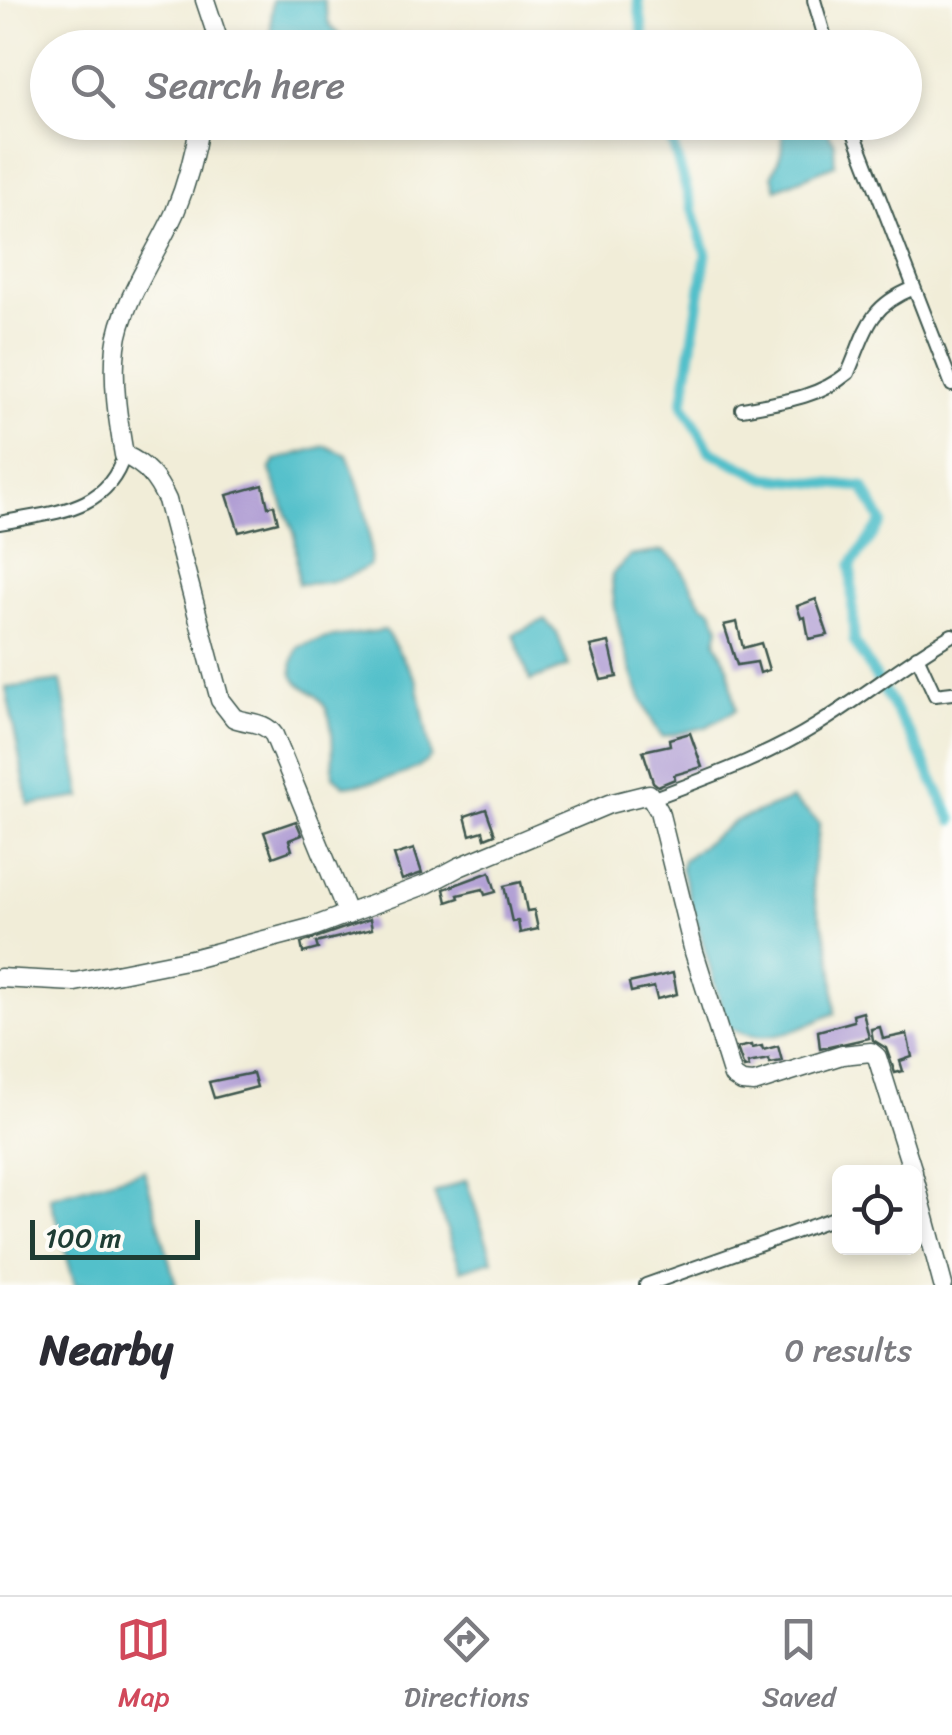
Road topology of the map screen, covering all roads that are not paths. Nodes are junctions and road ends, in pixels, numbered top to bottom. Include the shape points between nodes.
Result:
1 (205, 0) edge
2 (814, 0) edge
3 (215, 30) edge
4 (823, 30) edge
5 (197, 140) edge
6 (857, 140) edge
7 (912, 289) junction
8 (952, 384) edge
9 (742, 409) dead end
10 (124, 455) junction
11 (0, 522) edge
12 (952, 635) edge
13 (911, 659) junction
14 (952, 694) edge
15 (654, 798) junction
16 (348, 914) junction
17 (0, 978) edge
18 (911, 1165) edge
19 (922, 1216) edge
20 (832, 1219) edge
21 (646, 1285) edge
22 (943, 1285) edge

1 - 3 main road
2 - 4 street
5 - 10 main road via 175,211 116,345
6 - 7 street
7 - 8 street
7 - 9 street via 887,300 870,318 842,378 800,398
10 - 11 street via 107,489 72,509
10 - 16 main road via 152,474 167,500 220,700 234,718 268,727 274,735
12 - 13 street
13 - 14 street via 936,695
13 - 15 street via 814,727
15 - 16 main road via 644,794 609,804
15 - 18 main road via 733,1076 754,1083 870,1052
16 - 17 main road via 134,972 75,982
19 - 22 main road
20 - 21 street

